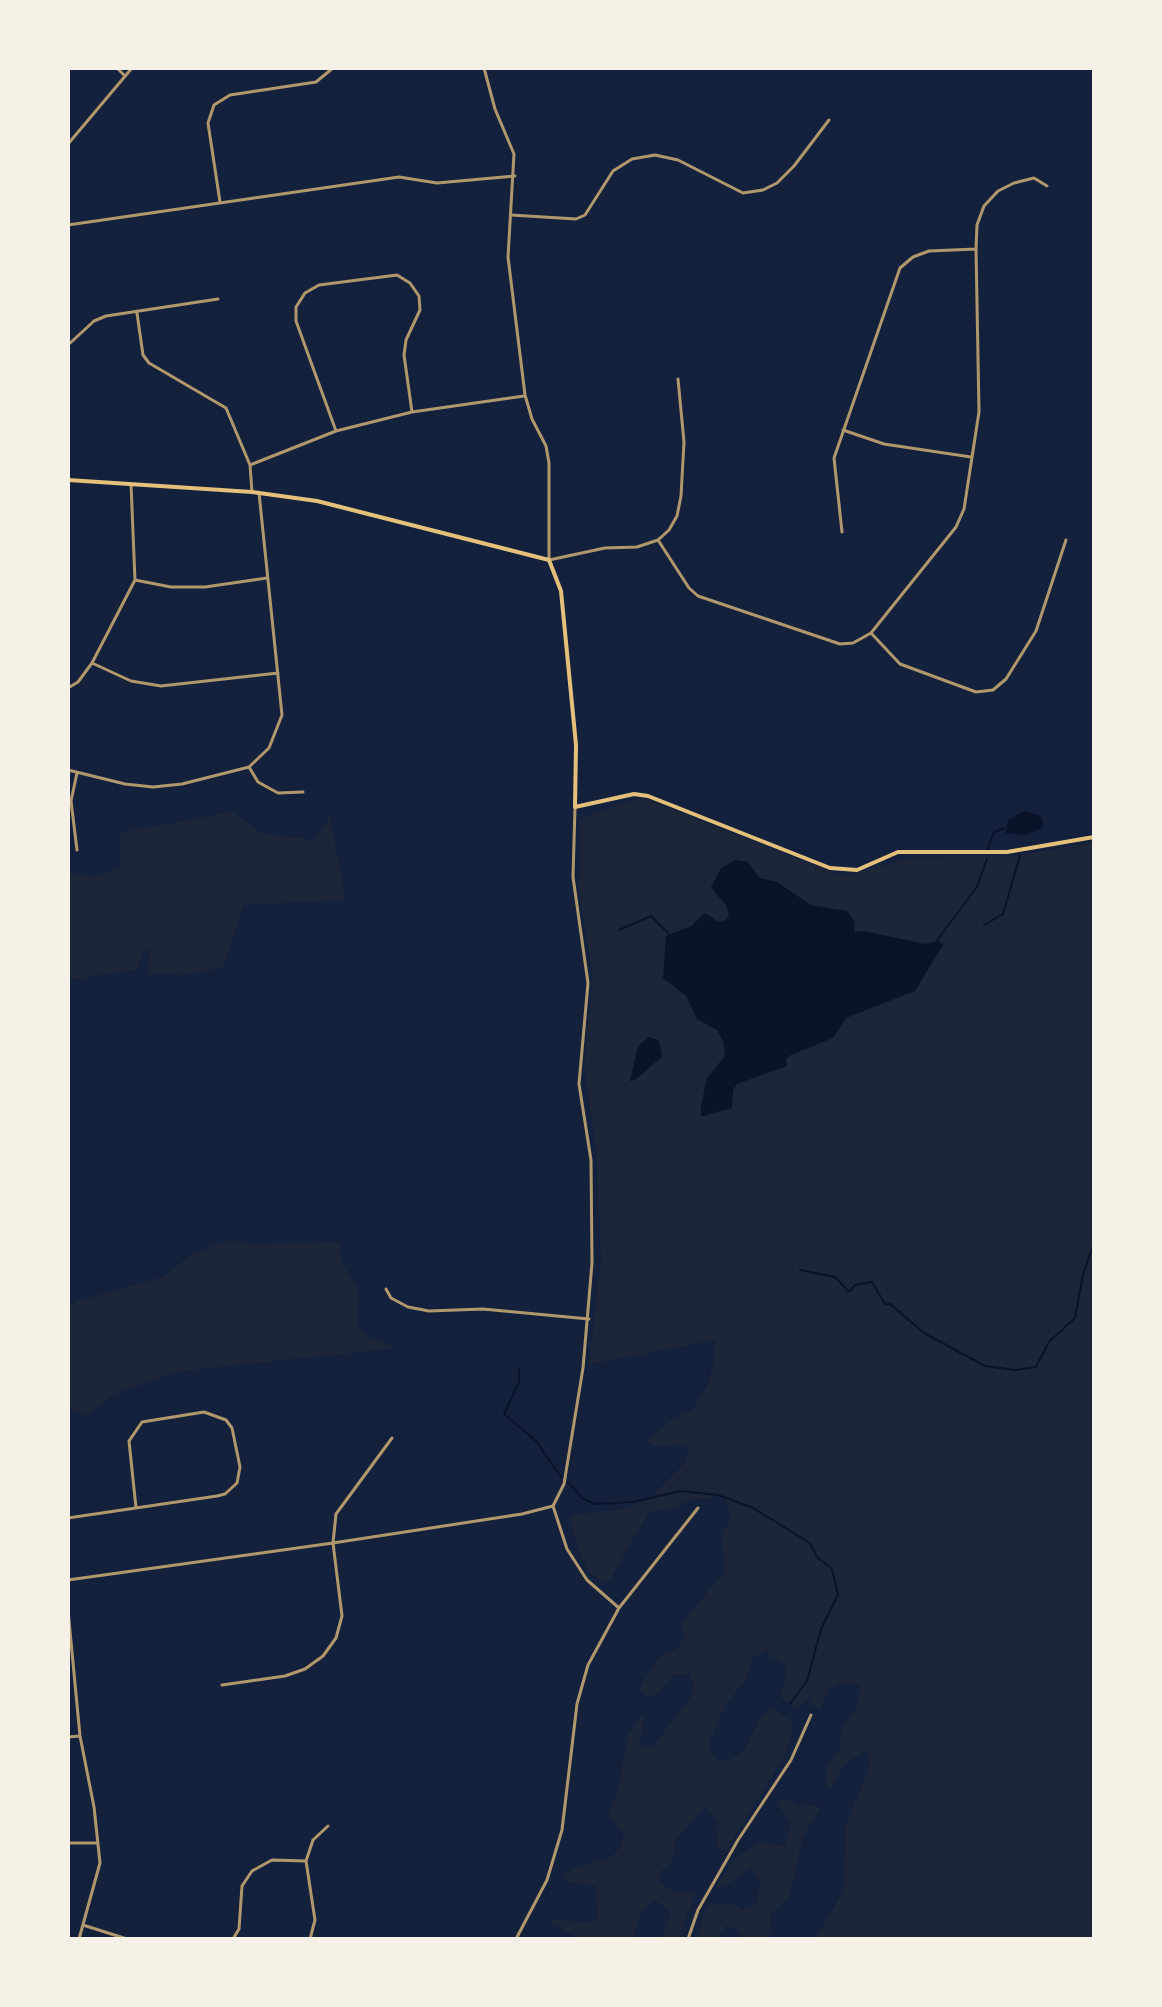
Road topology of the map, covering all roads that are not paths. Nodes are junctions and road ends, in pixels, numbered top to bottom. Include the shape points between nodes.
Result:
1 (117, 68) edge
2 (132, 68) edge
3 (333, 68) edge
4 (484, 68) edge
5 (125, 76) junction
6 (829, 120) dead end
7 (68, 144) edge
8 (515, 176) junction
9 (1047, 186) dead end
10 (220, 202) junction
11 (511, 215) junction
12 (68, 225) edge
13 (976, 249) junction
14 (218, 299) dead end
15 (137, 313) junction
16 (68, 345) edge
17 (678, 379) dead end
18 (525, 395) junction
19 (412, 412) junction
20 (843, 430) junction
21 (336, 431) junction
22 (971, 457) junction
23 (250, 465) junction
24 (68, 480) edge
25 (131, 484) junction
26 (252, 492) junction
27 (259, 493) junction
28 (842, 532) dead end
29 (658, 540) junction
30 (1066, 540) dead end
31 (549, 560) junction
32 (267, 578) junction
33 (135, 580) junction
34 (871, 633) junction
35 (92, 663) junction
36 (278, 673) junction
37 (68, 688) edge
38 (249, 767) junction
39 (68, 770) edge
40 (77, 773) junction
41 (303, 792) dead end
42 (575, 807) junction
43 (1094, 837) edge
44 (77, 850) dead end
45 (386, 1289) dead end
46 (589, 1319) junction
47 (392, 1438) dead end
48 (553, 1506) junction
49 (136, 1508) junction
50 (698, 1508) dead end
51 (68, 1518) edge
52 (333, 1543) junction
53 (68, 1580) edge
54 (619, 1608) junction
55 (68, 1610) edge
56 (222, 1685) dead end
57 (811, 1715) dead end
58 (80, 1736) junction
59 (68, 1737) edge
60 (328, 1826) dead end
61 (68, 1843) edge
62 (98, 1843) junction
63 (306, 1861) junction
64 (83, 1925) junction
65 (79, 1939) edge
66 (127, 1939) edge
67 (204, 1939) edge
68 (215, 1939) edge
69 (233, 1939) edge
70 (310, 1939) edge
71 (516, 1939) edge
72 (688, 1939) edge

1 - 5 street
2 - 5 street
3 - 10 street via 316,82 230,95 214,105 208,123
4 - 8 street via 514,154
5 - 7 street
6 - 11 street via 794,166 763,190 743,193 678,160 655,155 632,159 613,171 585,215 576,219
8 - 10 street via 437,183 399,177
8 - 11 street
9 - 13 street via 1034,178 998,191 984,206
10 - 12 street
11 - 18 street via 508,257
13 - 20 street via 929,251 900,268
13 - 22 street via 979,412
14 - 15 street
15 - 16 street via 94,321
15 - 23 street via 143,355 226,408
17 - 29 street via 684,442 681,496 677,516
18 - 19 street
18 - 31 street via 549,463
19 - 21 street
19 - 21 street via 404,355 420,310 410,283 397,275 319,285 296,307 296,321
20 - 22 street via 884,444
20 - 28 street via 833,476
21 - 23 street
22 - 34 street via 964,509 956,527
23 - 26 street
24 - 25 main road
25 - 26 main road
25 - 33 street
26 - 27 main road
27 - 31 main road via 377,514
27 - 32 street
29 - 31 street
29 - 34 street via 698,596 840,644
30 - 34 street via 1036,631 1006,679 993,690 976,692 900,664
31 - 42 main road via 561,591 576,745
32 - 33 street via 205,587
32 - 36 street
33 - 35 street
35 - 36 street via 131,681 161,686
35 - 37 street
36 - 38 street via 278,733
38 - 40 street via 153,787
38 - 41 street via 258,782 278,793
39 - 40 street
40 - 44 street via 71,801
42 - 43 main road via 634,794 648,796 830,868 857,870 898,852 1007,852
42 - 46 street via 573,877 588,983 579,1084 591,1160
45 - 46 street via 408,1307 429,1311 483,1309
46 - 48 street via 564,1484
47 - 52 street via 336,1514
48 - 52 street
48 - 54 street via 567,1549 587,1580
49 - 49 street via 217,1496 231,1489 240,1467 226,1420 204,1412 142,1422 129,1441
49 - 51 street
50 - 54 street
52 - 53 street
52 - 56 street via 342,1616 336,1638 323,1656 285,1676
54 - 71 street via 588,1665 577,1704 562,1830 547,1880
55 - 58 street
57 - 72 street via 791,1760 698,1910
58 - 59 street
58 - 62 street
60 - 63 street via 313,1840
61 - 62 street
62 - 64 street via 100,1863
63 - 69 street via 272,1860 252,1871 242,1886 239,1929
63 - 70 street via 315,1920
64 - 65 street
64 - 66 street
67 - 68 street

